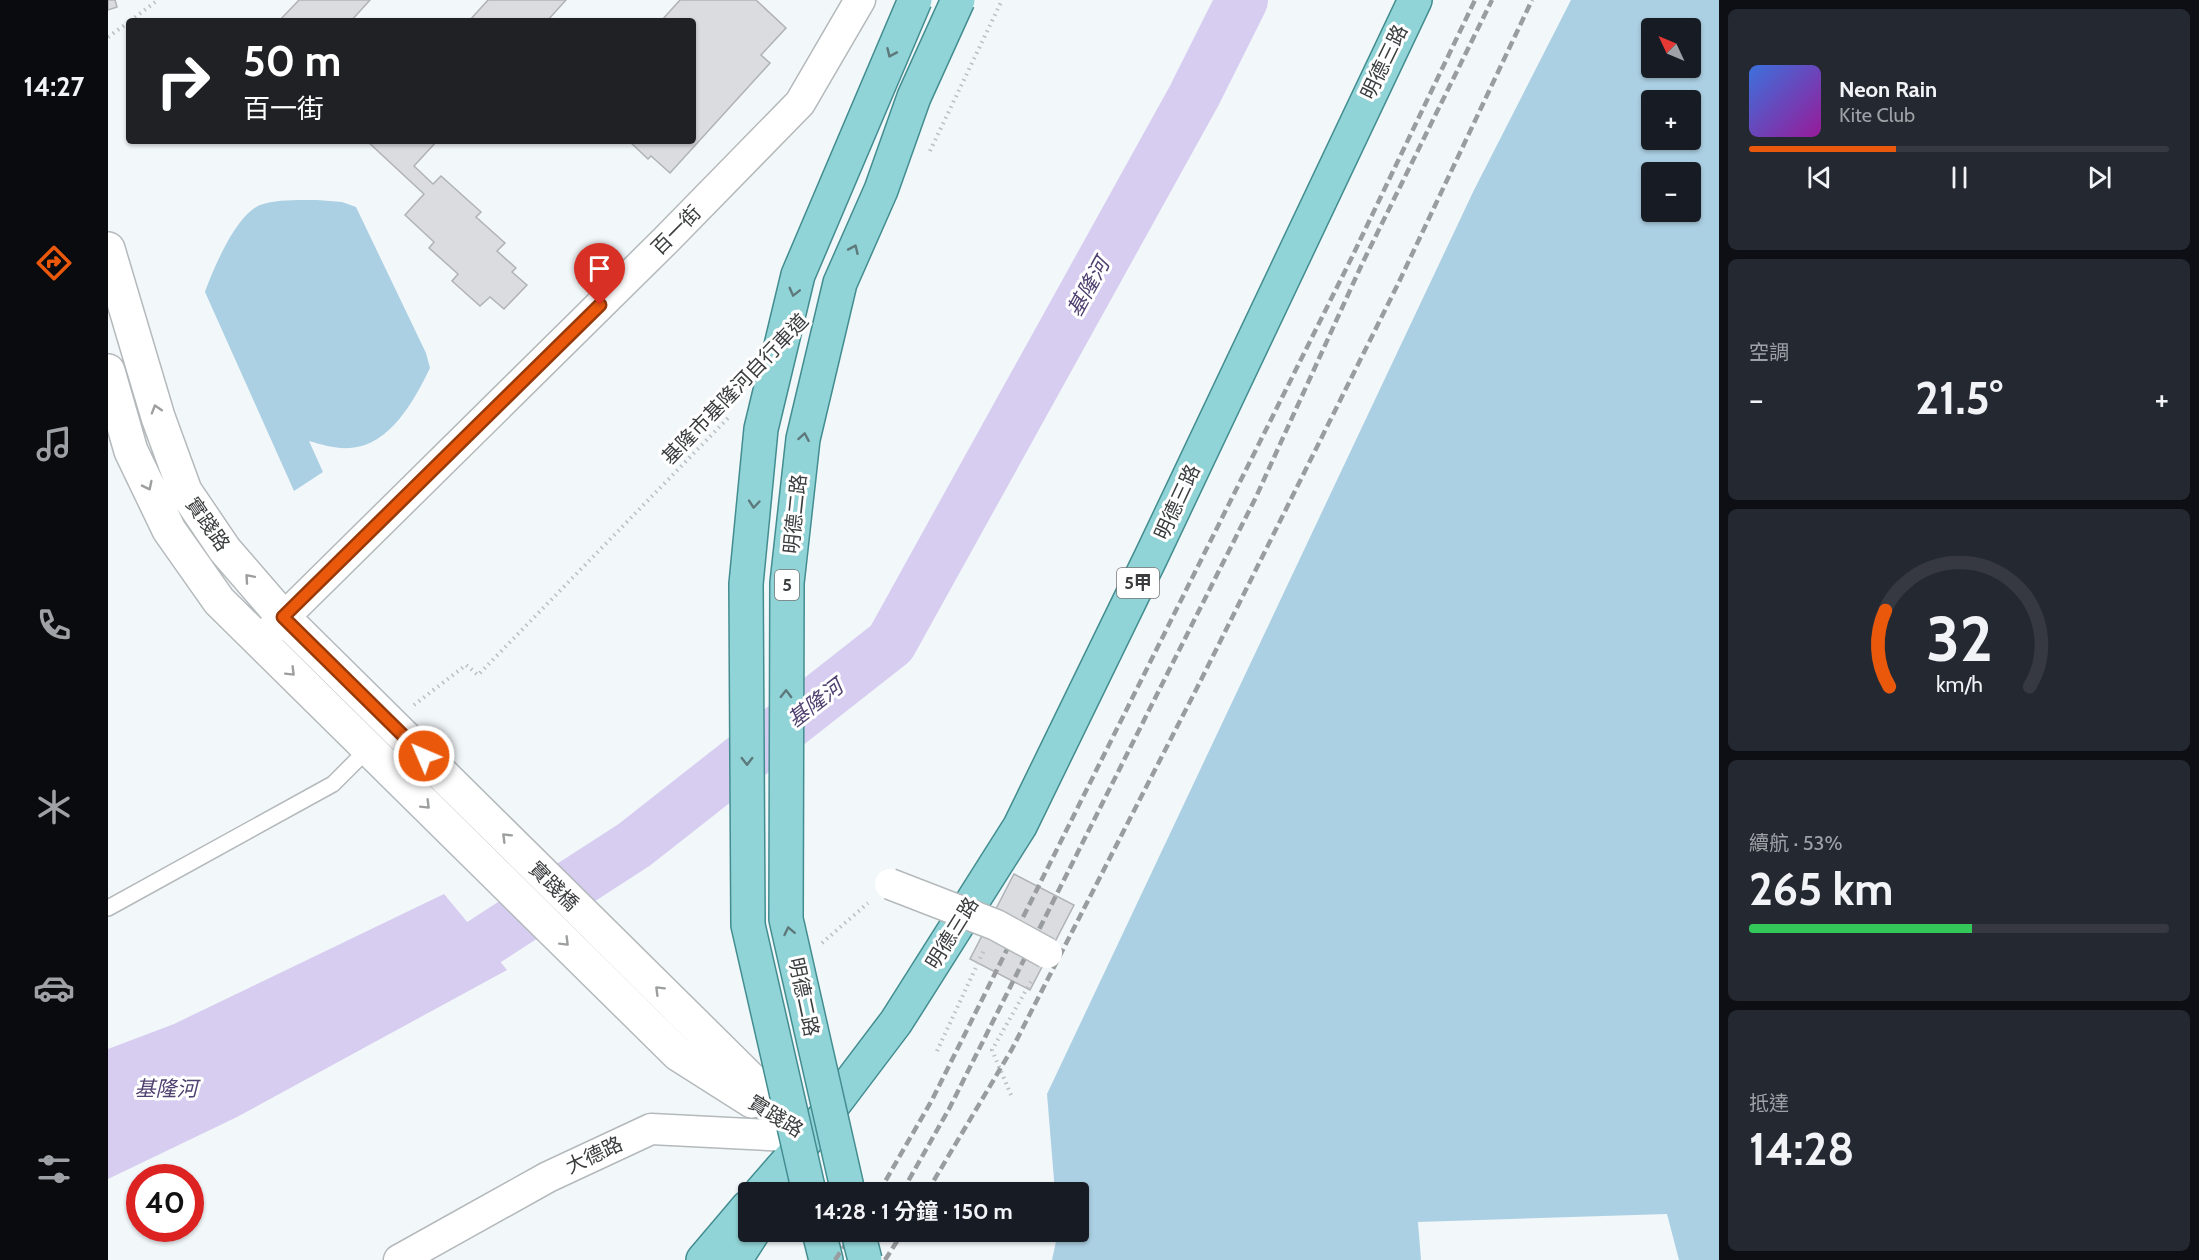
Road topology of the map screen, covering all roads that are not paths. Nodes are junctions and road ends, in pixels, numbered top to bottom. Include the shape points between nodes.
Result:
1 (860, 0) edge
2 (915, 0) edge
3 (958, 0) edge
4 (1415, 0) edge
5 (108, 249) edge
6 (108, 372) edge
7 (283, 617) junction
8 (260, 641) junction
9 (408, 740) joint
10 (377, 756) junction
11 (890, 884) road end
12 (108, 908) edge
13 (1047, 953) road end
14 (689, 1043) junction
15 (809, 1137) junction
16 (770, 1182) edge
17 (782, 1182) edge
18 (807, 1182) edge
19 (846, 1182) edge
20 (738, 1219) edge
21 (747, 1242) edge
22 (822, 1242) edge
23 (860, 1242) edge
24 (399, 1260) edge
25 (703, 1260) edge
26 (735, 1260) edge
27 (826, 1260) edge
28 (865, 1260) edge

1 - 7 street, 百一街 via 800,104
2 -> 18 main road, 明德二路 / 5, bridge via 798,275 761,429 746,584 748,925
19 -> 3 main road, 明德二路 / 5, bridge via 786,918 787,584 803,439 840,283 914,97
4 - 15 main road, 明德三路 / 5甲 via 1020,826 896,1022
7 -> 5 street, 實踐路 via 225,550 185,491 158,417
6 -> 8 street, 實踐路 via 131,451 169,530 219,601
7 - 8 street, 百一街
7 - 9 street, 實踐路
8 -> 10 street, 實踐路
14 -> 9 street, 實踐橋
10 - 12 lane
10 -> 14 street, 實踐橋
11 - 13 street, bridge via 996,925
14 - 15 street, 實踐路
15 - 16 main road, 明德三路 / 5甲
15 - 17 main road, 明德三路 / 5甲
15 - 24 street, 大德路 via 651,1129 548,1177
20 - 25 main road
21 - 26 main road
22 - 27 main road
23 - 28 main road, bridge

